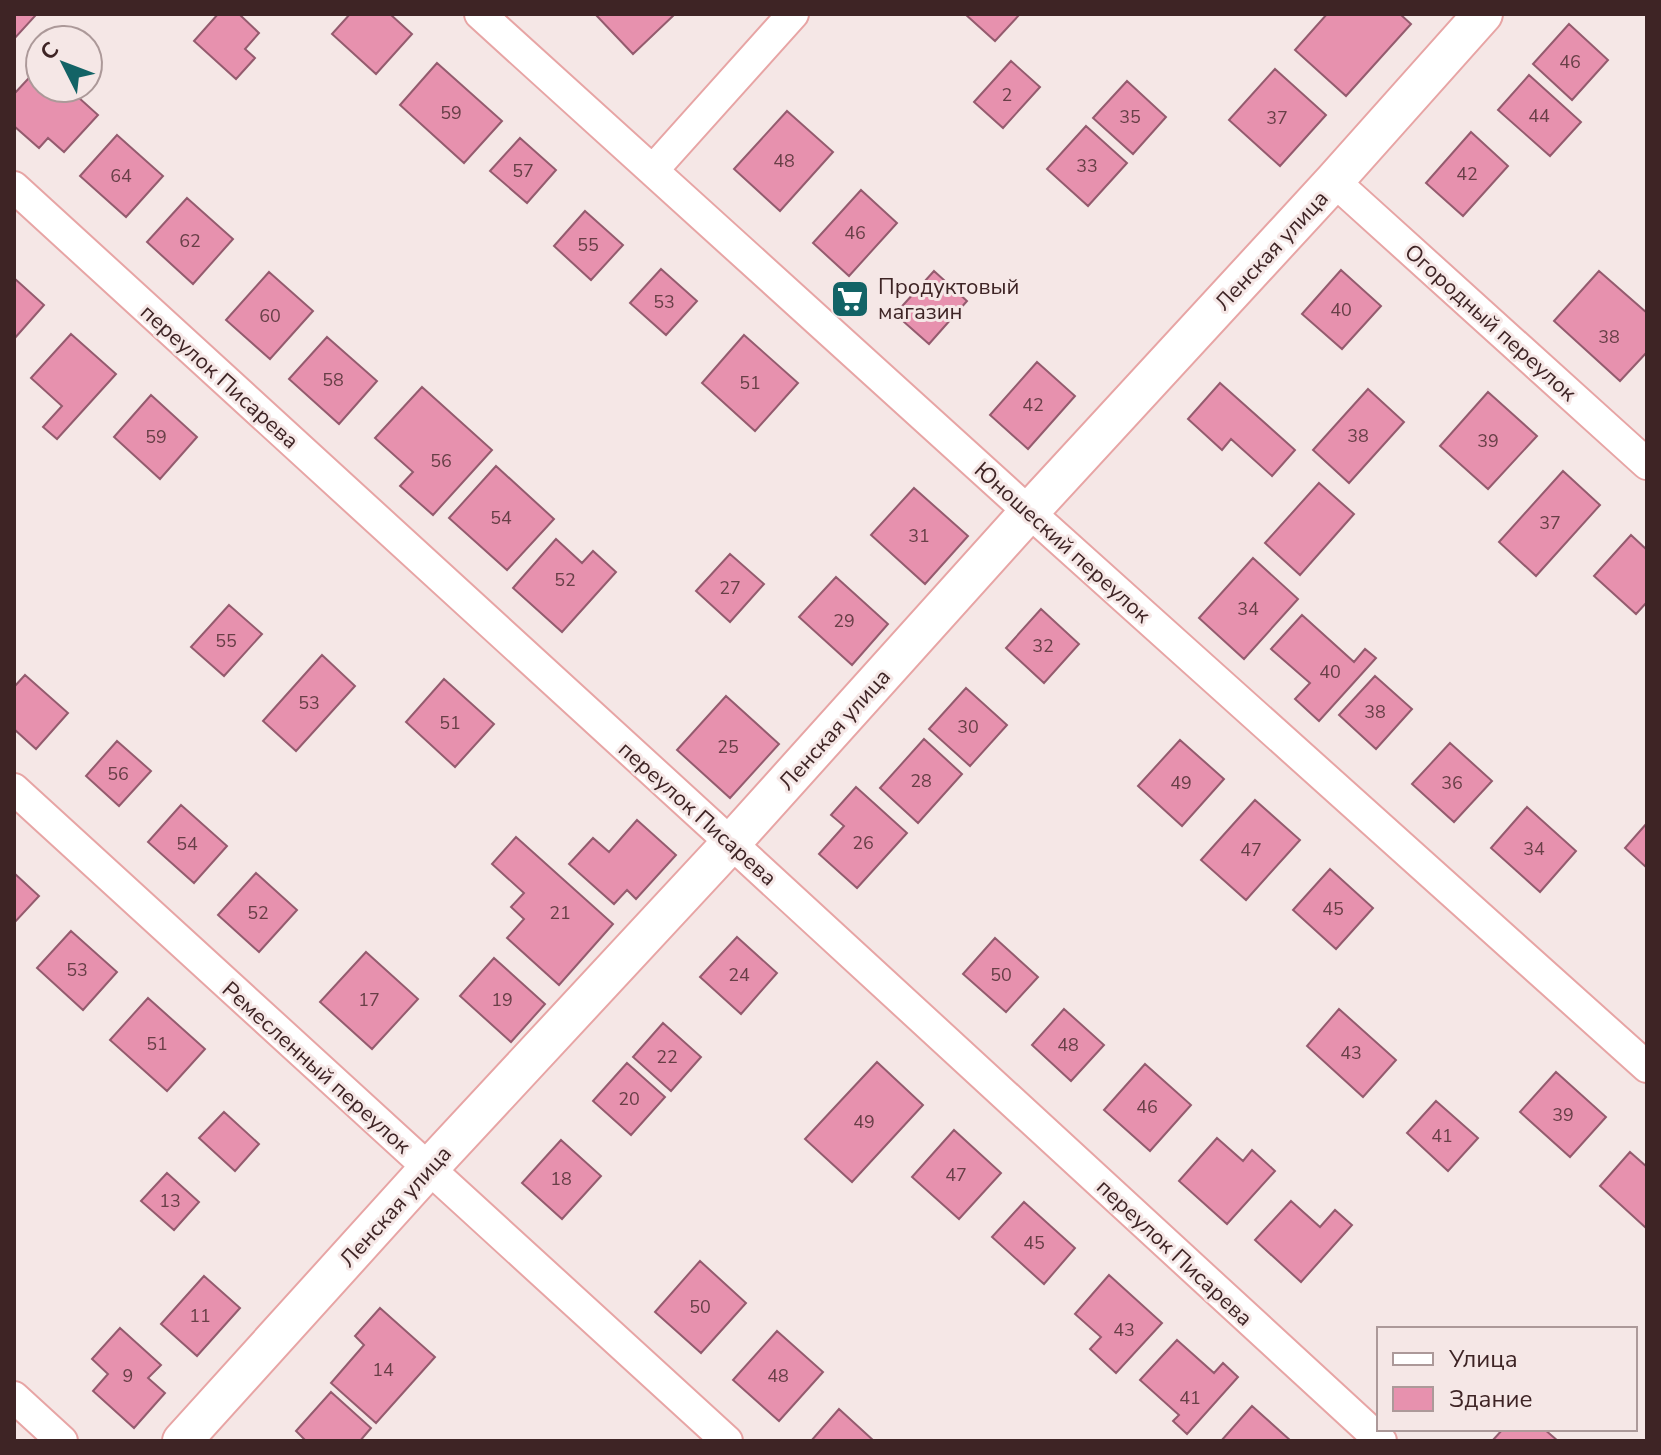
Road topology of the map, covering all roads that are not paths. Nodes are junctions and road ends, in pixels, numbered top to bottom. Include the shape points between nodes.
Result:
1 (480, 14) edge
2 (793, 14) edge
3 (1483, 14) edge
4 (653, 170) junction
5 (1334, 181) junction
6 (14, 187) edge
7 (1647, 464) edge
8 (1029, 512) junction
9 (14, 789) edge
10 (731, 843) junction
11 (1647, 1067) edge
12 (429, 1168) junction
13 (14, 1397) edge
14 (62, 1441) edge
15 (182, 1441) edge
16 (727, 1441) edge
17 (1381, 1441) edge

1 - 4 street, Юношеский переулок
2 - 4 street
3 - 5 street, Ленская улица
4 - 8 street, Юношеский переулок
5 - 7 street, Огородный переулок
5 - 8 street, Ленская улица
6 - 10 street, переулок Писарева
8 - 10 street, Ленская улица
8 - 11 street, Юношеский переулок
9 - 12 street, Ремесленный переулок
10 - 12 street, Ленская улица
10 - 17 street, переулок Писарева
12 - 15 street, Ленская улица
12 - 16 street, Ремесленный переулок
13 - 14 street

